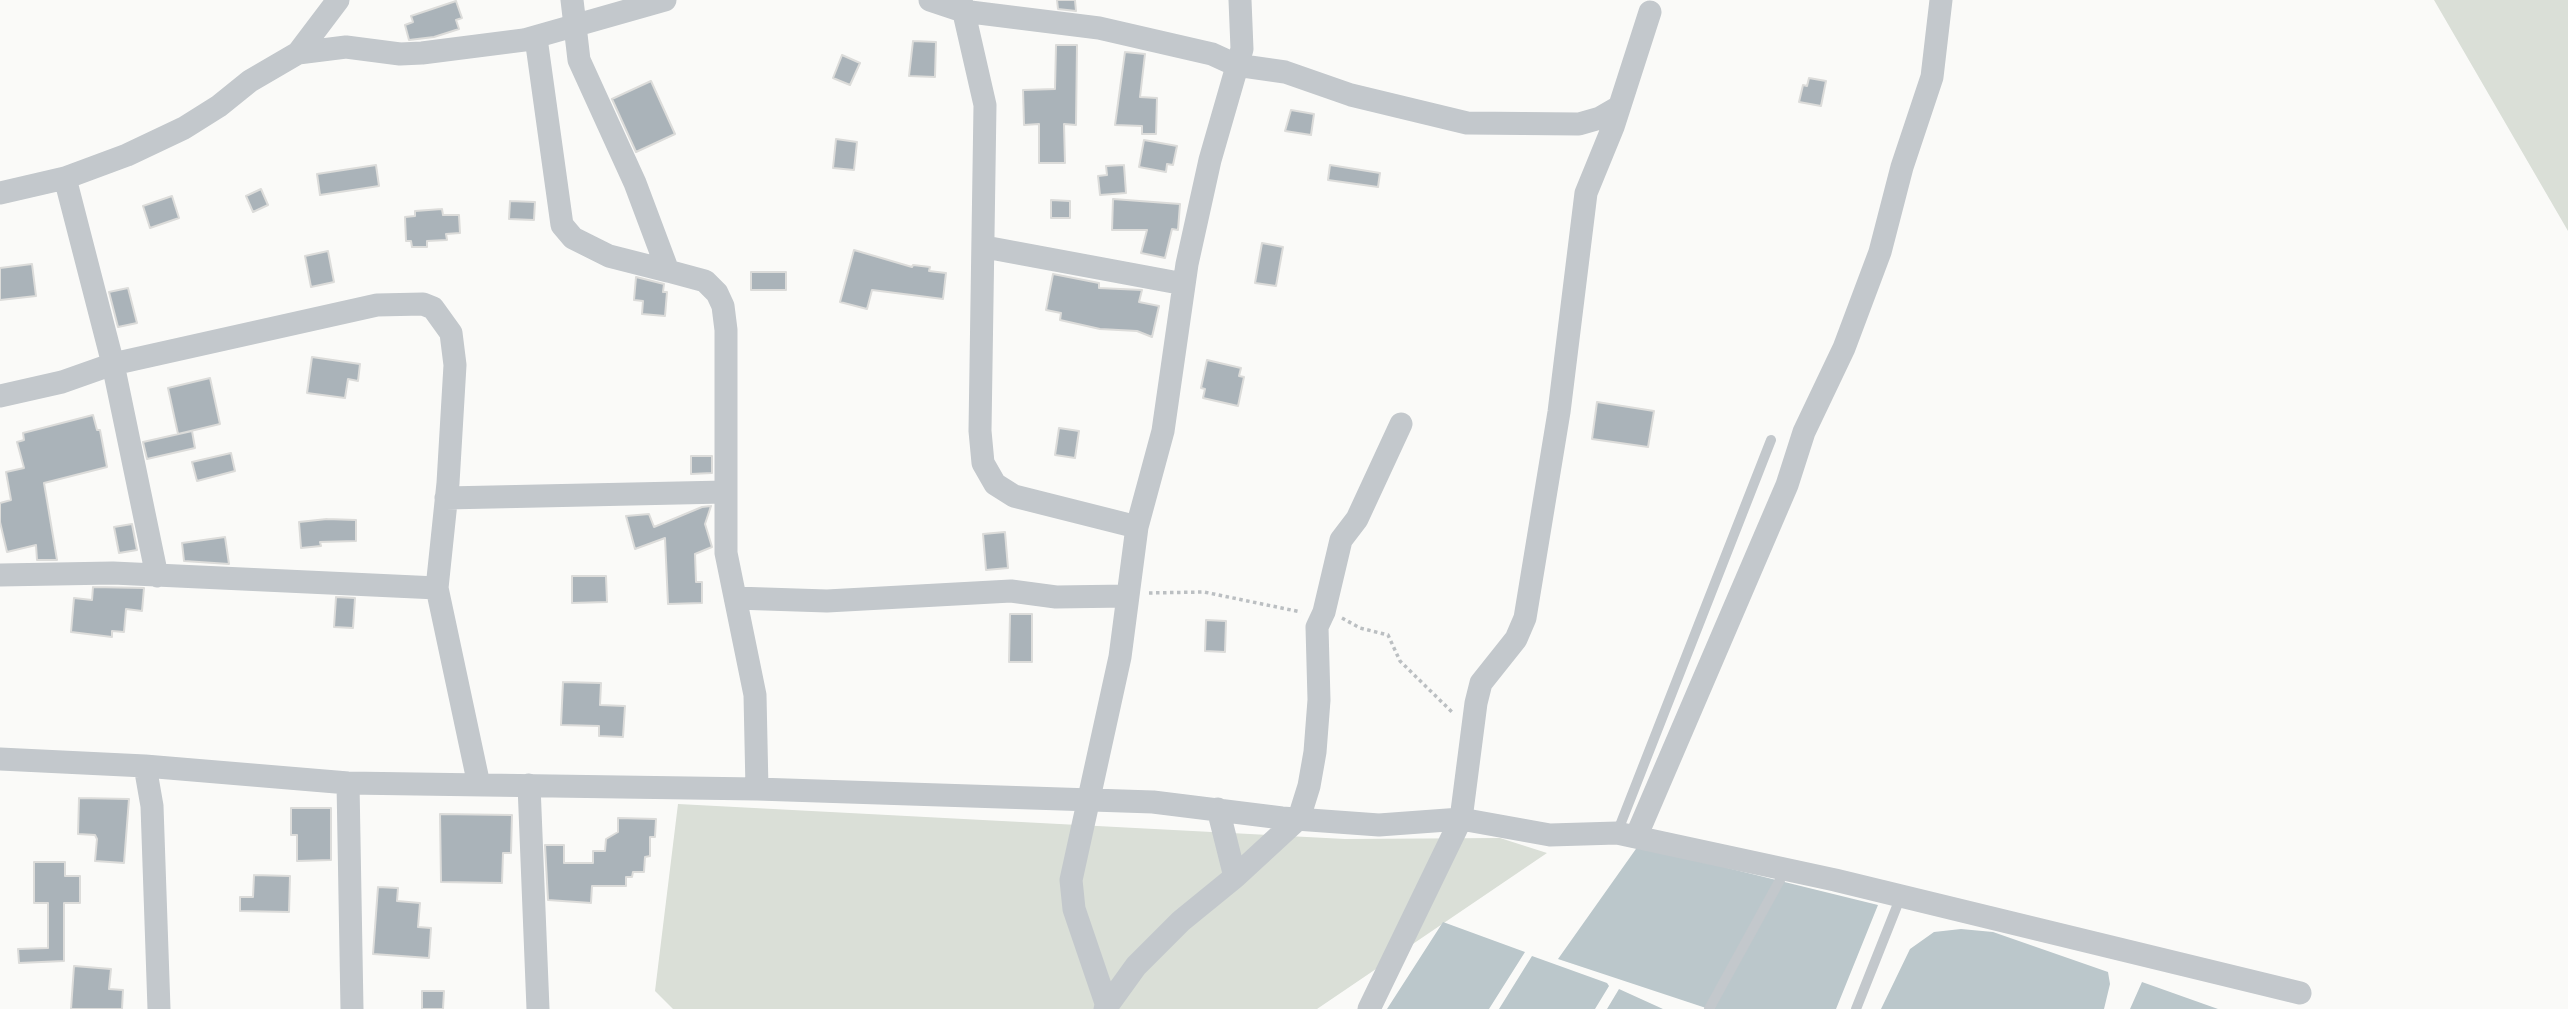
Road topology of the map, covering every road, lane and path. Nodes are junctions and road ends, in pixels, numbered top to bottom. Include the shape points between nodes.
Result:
1 (338, 0) edge
2 (572, 0) edge
3 (665, 0) edge
4 (930, 0) edge
5 (1240, 0) edge
6 (1941, 0) edge
7 (969, 5) edge
8 (1650, 12) dead end
9 (576, 26) junction
10 (536, 38) junction
11 (298, 53) junction
12 (1236, 65) junction
13 (1619, 107) junction
14 (65, 178) junction
15 (0, 193) edge
16 (985, 247) junction
17 (668, 271) junction
18 (1184, 284) junction
19 (113, 364) junction
20 (0, 396) edge
21 (1401, 424) dead end
22 (1771, 440) dead end
23 (725, 492) junction
24 (446, 498) junction
25 (1137, 527) junction
26 (0, 575) edge
27 (157, 576) junction
28 (438, 588) junction
29 (1126, 596) junction
30 (735, 598) junction
31 (0, 759) edge
32 (145, 766) junction
33 (348, 783) junction
34 (479, 785) junction
35 (529, 785) junction
36 (757, 789) junction
37 (1090, 801) junction
38 (1217, 809) junction
39 (1299, 818) junction
40 (1461, 819) junction
41 (1627, 835) junction
42 (1786, 869) junction
43 (1235, 877) junction
44 (1901, 896) junction
45 (2300, 993) dead end
46 (1106, 1008) edge
47 (159, 1009) edge
48 (352, 1009) edge
49 (538, 1009) edge
50 (1369, 1009) edge
51 (1709, 1009) edge
52 (1856, 1009) edge

1 - 11 street
2 - 9 street
3 - 9 street
4 - 7 street
5 - 12 street via 1242,49
6 - 41 street via 1932,77 1880,253 1844,348 1804,432 1787,485
7 - 12 street via 1099,28 1212,54
7 - 16 street via 985,105
8 - 13 street
9 - 10 street
9 - 17 street via 579,60 635,183
10 - 11 street via 422,53 345,47
10 - 17 street via 562,225 573,238 609,256
11 - 14 street via 184,128
12 - 13 street via 1285,72 1351,95 1467,123 1579,124
12 - 18 street
13 - 40 street via 1586,193 1559,412 1525,618 1516,639 1481,683
14 - 15 street
14 - 19 street
16 - 18 street
16 - 25 street via 983,463 995,484 1014,496
17 - 23 street via 705,281 723,306
18 - 25 street via 1163,431
19 - 20 street
19 - 24 street via 377,305 424,304 433,308 451,333 455,365
19 - 27 street
21 - 39 street via 1357,519 1341,540 1317,627 1315,752
22 - 41 lane
23 - 24 street
23 - 30 street via 726,553
24 - 28 street
25 - 29 street
26 - 27 street
27 - 28 street
28 - 34 street
29 - 30 street via 1056,597 1011,591 827,601
29 - 37 street via 1120,657
30 - 36 street via 755,695
31 - 32 street
32 - 33 street
32 - 47 street via 152,806
33 - 34 street
33 - 48 street
34 - 35 street
35 - 36 street
35 - 49 street
36 - 37 street
37 - 38 street
37 - 46 street via 1071,893
38 - 39 street
38 - 43 street
39 - 40 street via 1379,825
39 - 43 street
40 - 41 street via 1550,835
40 - 50 street
41 - 42 street
42 - 44 street
42 - 51 lane
43 - 46 street via 1136,966
44 - 45 street
44 - 52 lane

